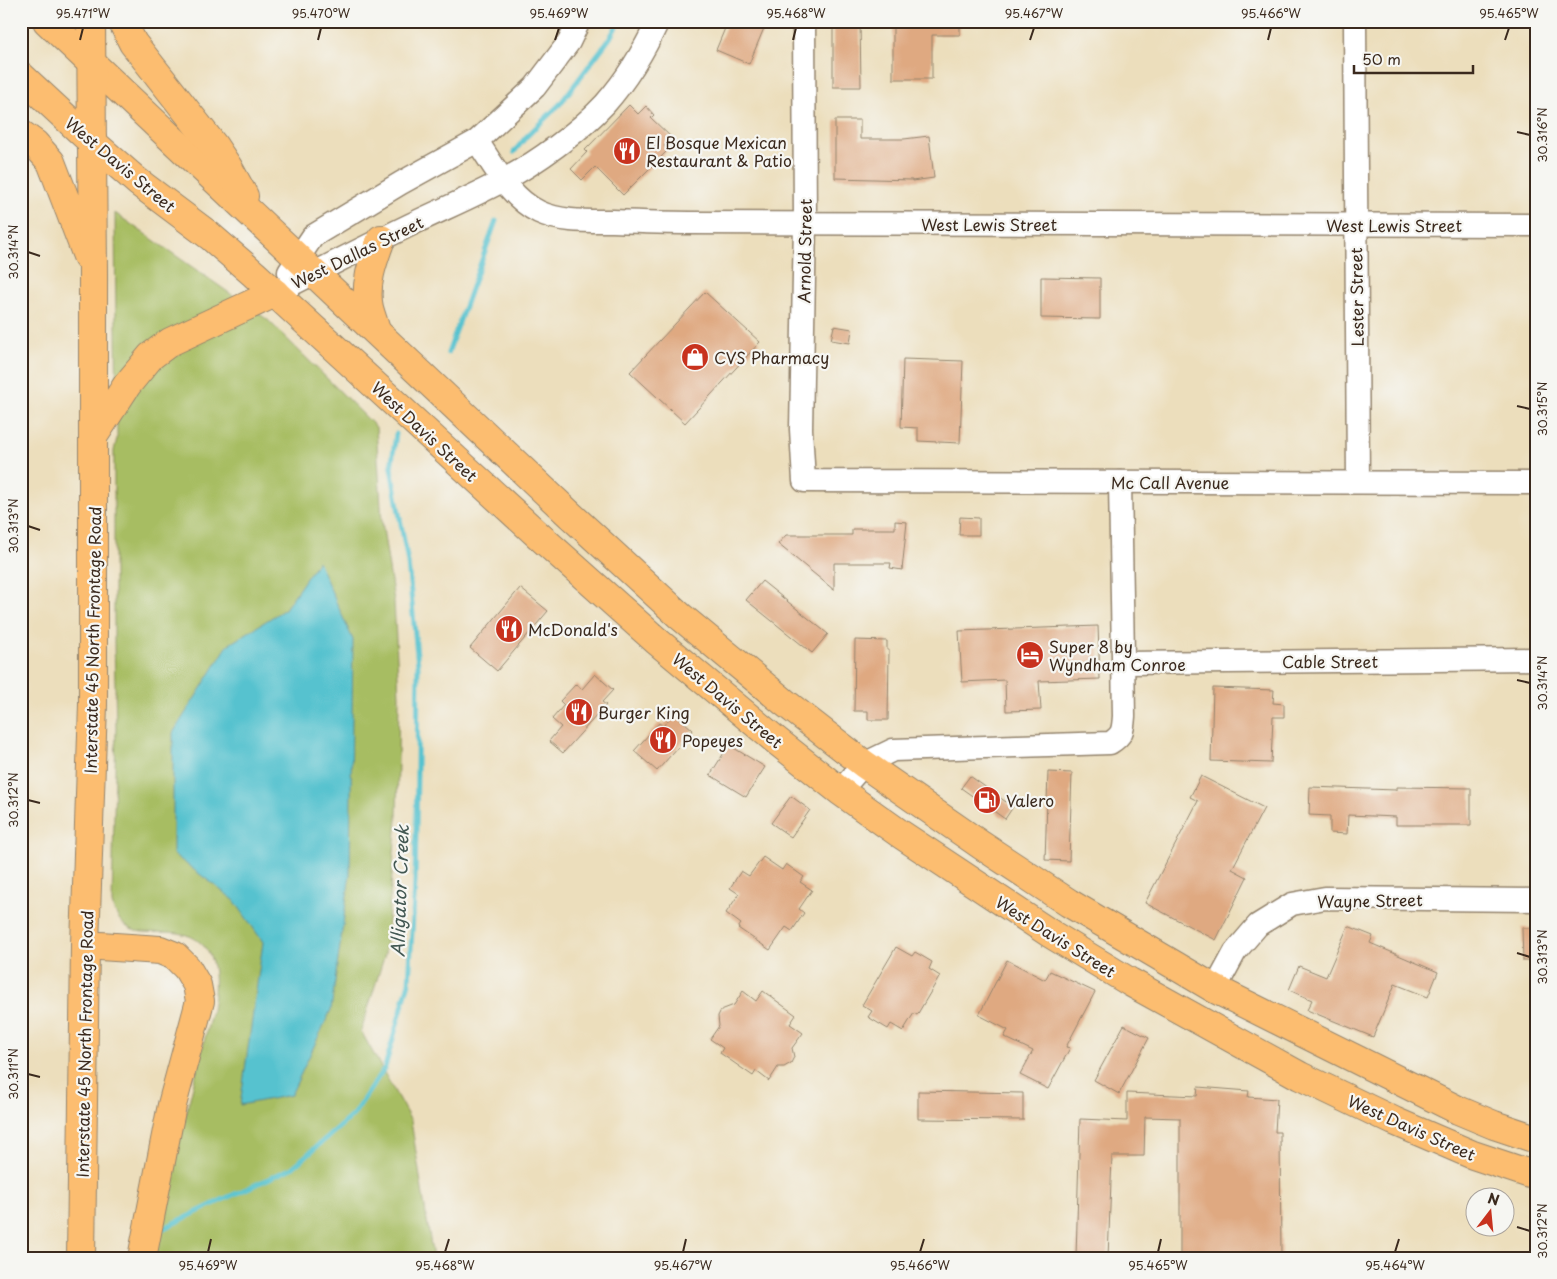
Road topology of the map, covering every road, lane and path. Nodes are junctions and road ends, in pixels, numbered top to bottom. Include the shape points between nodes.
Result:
1 (47, 21) edge
2 (91, 21) edge
3 (122, 21) edge
4 (579, 21) edge
5 (658, 21) edge
6 (804, 21) edge
7 (1355, 21) edge
8 (91, 63) junction
9 (21, 76) edge
10 (21, 134) edge
11 (477, 140) junction
12 (92, 142) junction
13 (503, 181) junction
14 (256, 219) junction
15 (805, 224) junction
16 (1355, 225) junction
17 (1536, 225) edge
18 (381, 239) junction
19 (306, 265) junction
20 (93, 274) junction
21 (275, 293) junction
22 (376, 331) junction
23 (93, 437) junction
24 (804, 481) joint
25 (1120, 482) junction
26 (1358, 482) junction
27 (1536, 483) edge
28 (538, 535) junction
29 (592, 535) junction
30 (1536, 659) edge
31 (1124, 663) junction
32 (864, 764) junction
33 (840, 791) junction
34 (1536, 900) edge
35 (85, 945) junction
36 (1130, 982) junction
37 (1215, 989) junction
38 (1355, 1102) junction
39 (1458, 1110) junction
40 (1536, 1139) edge
41 (1536, 1176) edge
42 (81, 1258) edge
43 (142, 1258) edge

1 - 8 main road
2 - 8 main road, Interstate 45 North Frontage Road
3 - 14 main road via 133,43 214,146
4 - 11 street, West Dallas Street via 569,42 535,87
5 - 13 street, West Dallas Street via 627,77 604,104 545,154
6 - 15 street, Arnold Street
7 - 16 street, Lester Street
8 - 12 main road, Interstate 45 North Frontage Road
8 - 14 main road
9 - 12 main road, West Davis Street
10 - 20 main road via 51,162
11 - 13 street, West Lewis Street
11 - 19 street, West Dallas Street via 313,236
12 - 20 main road, Interstate 45 North Frontage Road
12 - 21 main road, West Davis Street via 138,182 210,236
13 - 15 street, West Lewis Street via 538,212 576,220
13 - 18 street, West Dallas Street
14 - 19 main road
15 - 16 street, West Lewis Street
15 - 24 street, Arnold Street via 801,429
16 - 17 street, West Lewis Street
16 - 26 street, Lester Street
18 - 19 street, West Dallas Street
18 - 22 main road via 368,285 368,307
19 - 21 street, West Dallas Street
19 - 22 main road
20 - 23 main road, Interstate 45 North Frontage Road
21 - 23 main road via 170,342 151,356 127,385
21 - 28 main road, West Davis Street
22 - 29 main road
23 - 35 main road, Interstate 45 North Frontage Road via 93,704
24 - 25 street, Mc Call Avenue
25 - 26 street, Mc Call Avenue
25 - 31 street
26 - 27 street, Mc Call Avenue
28 - 29 main road via 554,525 571,526
28 - 33 main road, West Davis Street via 658,642
29 - 32 main road via 680,616
30 - 31 street, Cable Street
31 - 32 street via 1122,730 1119,737 1110,743 893,750
32 - 33 street
32 - 37 main road via 1069,903
33 - 36 main road, West Davis Street via 970,882
34 - 37 street, Wayne Street via 1325,898 1292,904 1258,926 1235,952
35 - 42 main road, Interstate 45 North Frontage Road
35 - 43 main road via 160,950 175,956 197,985 200,1001 172,1105
36 - 37 main road via 1171,985 1191,996 1204,997
36 - 38 main road, West Davis Street via 1300,1076
37 - 39 main road
38 - 39 main road via 1373,1092 1410,1105
38 - 41 main road, West Davis Street via 1473,1155
39 - 40 main road

